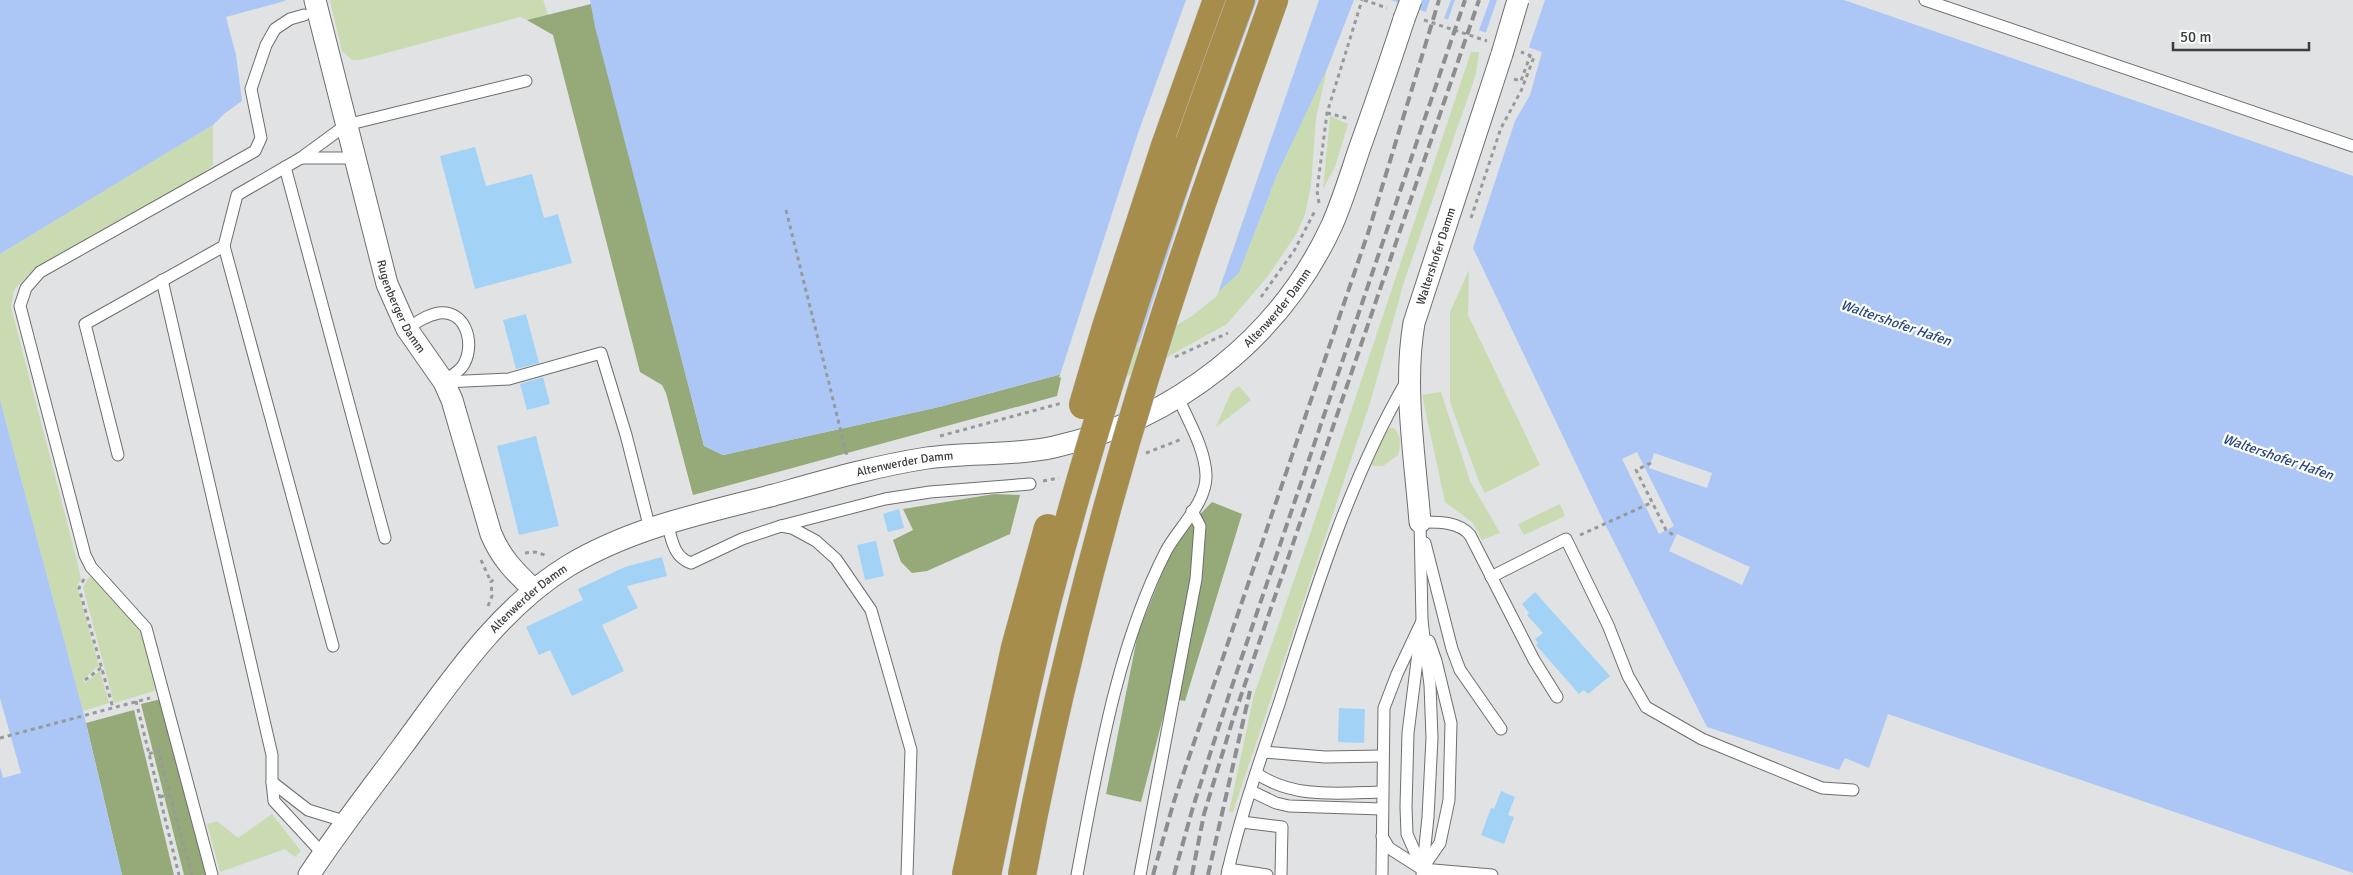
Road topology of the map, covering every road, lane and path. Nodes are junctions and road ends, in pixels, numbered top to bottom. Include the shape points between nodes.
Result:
1 (1217, 0) edge
2 (1242, 0) edge
3 (1274, 0) edge
4 (1362, 0) edge
5 (1518, 0) edge
6 (1925, 0) edge
7 (311, 6) edge
8 (1408, 10) edge
9 (1530, 56) dead end
10 (1512, 79) dead end
11 (526, 81) dead end
12 (1326, 113) junction
13 (1354, 120) dead end
14 (346, 125) junction
15 (2353, 146) edge
16 (301, 158) junction
17 (355, 158) junction
18 (285, 168) junction
19 (786, 210) dead end
20 (224, 246) junction
21 (162, 280) junction
22 (1255, 304) dead end
23 (407, 329) junction
24 (1409, 375) junction
25 (444, 382) junction
26 (1178, 397) junction
27 (1194, 434) junction
28 (118, 455) dead end
29 (1142, 455) dead end
30 (848, 459) dead end
31 (1651, 463) dead end
32 (1030, 484) dead end
33 (1652, 502) junction
34 (1192, 511) junction
35 (1420, 522) junction
36 (658, 526) junction
37 (780, 526) junction
38 (1676, 537) dead end
39 (385, 538) dead end
40 (1575, 538) dead end
41 (91, 567) junction
42 (1491, 577) junction
43 (534, 590) junction
44 (1422, 621) junction
45 (333, 646) dead end
46 (101, 668) junction
47 (85, 680) dead end
48 (1557, 697) dead end
49 (112, 708) junction
50 (1501, 728) dead end
51 (0, 738) edge
52 (1263, 752) junction
53 (149, 754) junction
54 (1382, 756) junction
55 (1256, 773) junction
56 (272, 782) junction
57 (1854, 790) dead end
58 (1251, 792) junction
59 (1382, 792) junction
60 (169, 794) junction
61 (160, 797) junction
62 (1382, 809) junction
63 (346, 822) junction
64 (1242, 822) junction
65 (1382, 836) junction
66 (323, 854) junction
67 (1227, 872) edge
68 (1422, 872) edge
69 (180, 875) edge
70 (192, 875) edge
71 (212, 875) edge
72 (309, 875) edge
73 (907, 875) edge
74 (966, 875) edge
75 (987, 875) edge
76 (1022, 875) edge
77 (1077, 875) edge
78 (1140, 875) edge
79 (1267, 875) edge
80 (1281, 875) edge
81 (1382, 875) edge
82 (1491, 875) edge

1 - 74 highway, bridge via 1106,327 1062,480 1015,648
2 - 75 highway, bridge via 1184,153 1076,495 1018,723
3 - 76 highway, bridge via 1176,278 1106,518 1041,777
4 - 12 path
5 - 24 street, Waltershofer Damm, bridge via 1414,323
6 - 15 lane
7 - 14 street, Rugenberger Damm
7 - 41 lane via 276,29 266,46 251,89 261,138 255,151 40,272 26,288 20,306 85,555
8 - 26 street, Altenwerder Damm via 1333,222 1310,267 1256,337 1229,362
9 - 10 path via 1521,81
11 - 14 lane
12 - 13 path
12 - 22 path via 1317,191 1319,203 1294,251
14 - 16 lane
14 - 17 street, Rugenberger Damm
16 - 17 lane
16 - 18 lane
17 - 23 street, Rugenberger Damm via 387,284
18 - 20 lane via 237,195
18 - 39 lane
19 - 30 path
20 - 21 lane
20 - 45 lane
21 - 28 lane via 85,324
21 - 56 lane via 272,756
23 - 25 street, Rugenberger Damm
23 - 25 lane via 426,317 440,313 452,314 463,323 470,344 466,360
24 - 35 street, Waltershofer Damm
24 - 52 lane via 1375,439 1333,541
25 - 36 lane via 509,379 601,353
25 - 43 street, Rugenberger Damm via 460,421 491,534 508,566
26 - 27 lane
26 - 36 street, Altenwerder Damm via 1131,422 1069,444 926,458 872,469
27 - 29 path
27 - 34 lane via 1206,476 1204,488
31 - 33 path via 1636,470
32 - 37 lane via 885,499
33 - 38 path via 1666,530
33 - 40 path
34 - 77 lane via 1166,550 1130,638 1112,706
34 - 78 lane via 1200,526 1196,579
35 - 42 lane via 1436,522 1466,530
35 - 44 lane
35 - 50 lane via 1452,650 1466,681
36 - 37 lane via 682,560 691,563 742,539
36 - 43 street, Altenwerder Damm via 601,548 569,565
37 - 73 lane via 792,528 816,541 836,559 871,610 911,750
41 - 46 path via 79,588
41 - 71 lane via 146,628
42 - 48 lane
42 - 57 lane via 1566,540 1608,625 1628,676 1646,707 1702,740 1822,788
43 - 63 street, Altenwerder Damm via 481,644
44 - 54 lane via 1384,708
44 - 68 lane via 1430,685 1432,738
44 - 68 lane via 1408,733 1406,807 1407,834
44 - 68 lane via 1436,661 1450,723 1449,800 1440,843
46 - 47 path
46 - 49 path
49 - 51 path
49 - 53 path via 136,702
52 - 54 lane via 1325,757
52 - 55 lane
53 - 60 path via 158,750
53 - 61 path
54 - 59 lane
55 - 58 lane
55 - 59 lane via 1276,786 1297,791
56 - 63 lane via 308,810
56 - 66 lane via 274,801
58 - 62 lane via 1276,804 1289,806
58 - 64 lane
59 - 62 lane
60 - 61 path
60 - 70 path
61 - 69 path
62 - 65 lane
63 - 66 street, Altenwerder Damm
64 - 67 lane
64 - 80 lane via 1282,827
65 - 68 lane via 1389,848
65 - 81 lane
66 - 72 street, Altenwerder Damm
67 - 79 lane
68 - 82 lane

